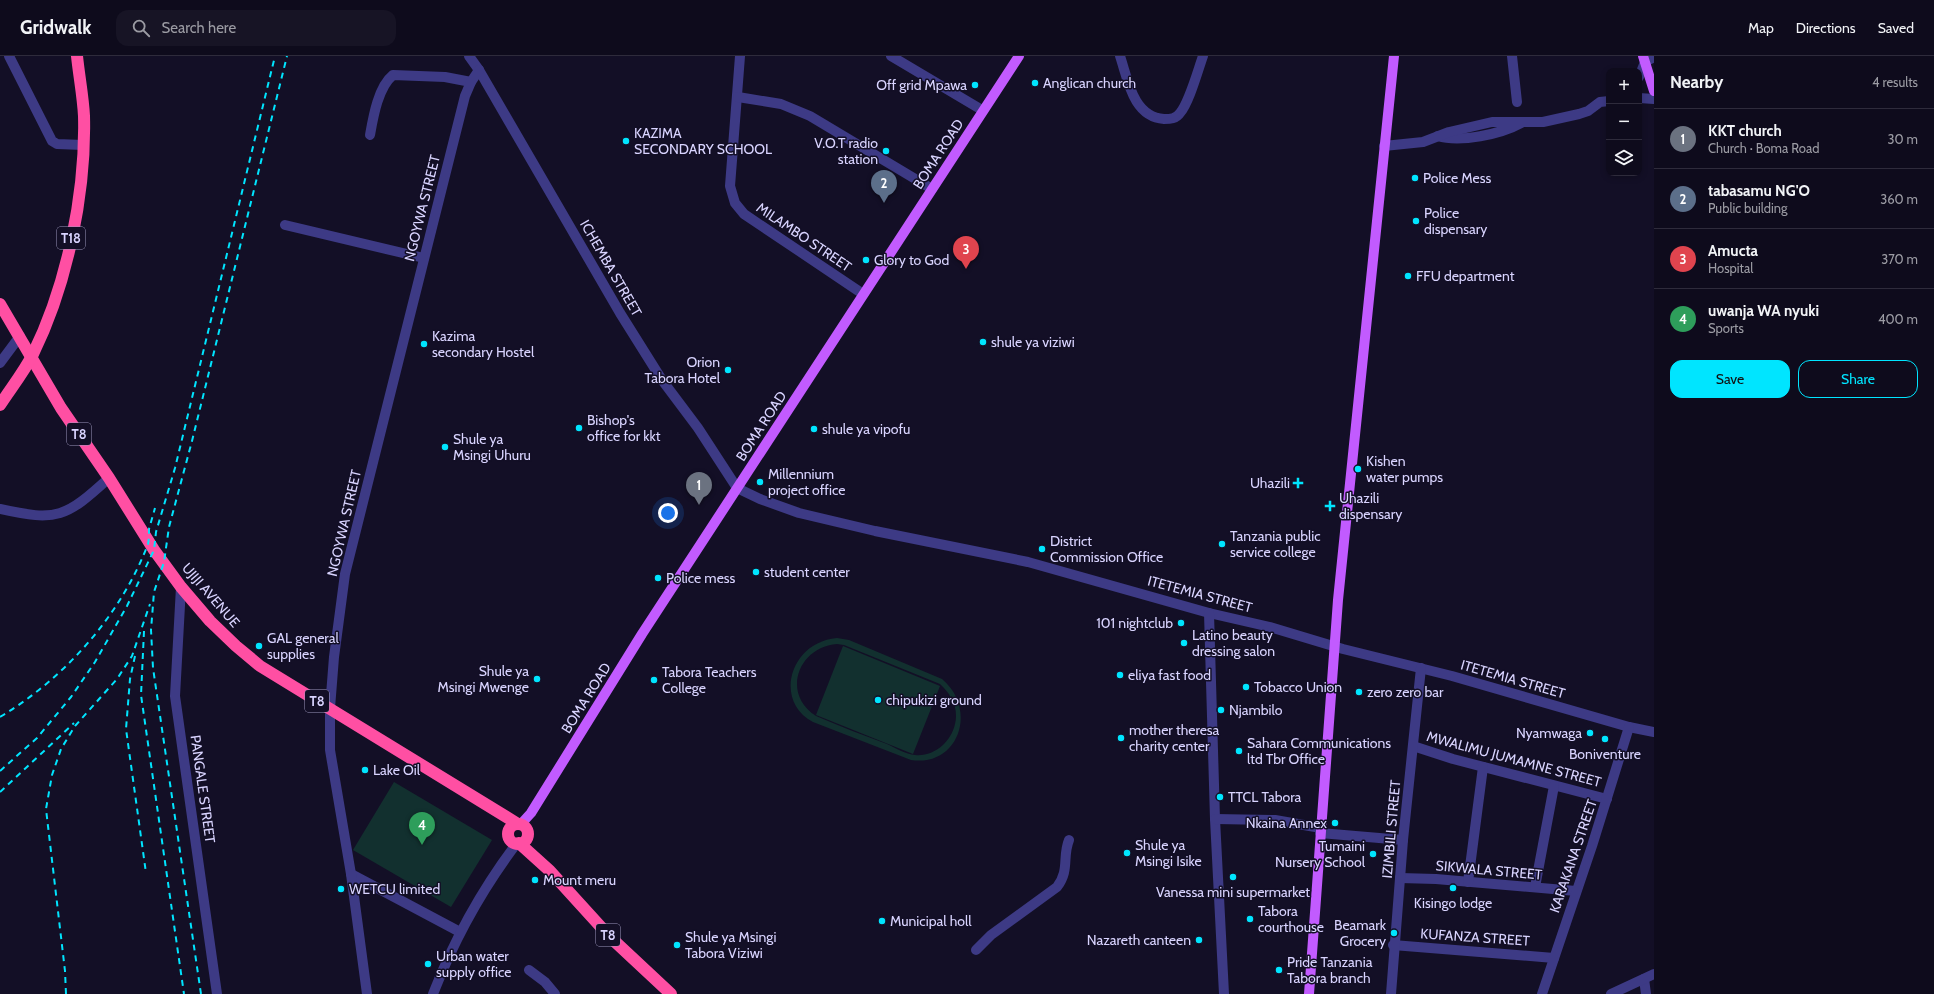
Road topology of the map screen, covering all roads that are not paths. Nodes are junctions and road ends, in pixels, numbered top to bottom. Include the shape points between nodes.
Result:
1 (9, 56) edge
2 (77, 56) edge
3 (469, 56) edge
4 (740, 56) edge
5 (890, 56) edge
6 (1019, 56) edge
7 (1120, 56) edge
8 (1203, 56) edge
9 (1394, 56) edge
10 (1512, 56) edge
11 (1647, 58) edge
12 (479, 70) junction
13 (1642, 70) edge
14 (471, 82) junction
15 (1654, 91) edge
16 (738, 97) junction
17 (1642, 98) edge
18 (1654, 99) edge
19 (1606, 101) edge
20 (1517, 102) dead end
21 (1606, 107) edge
22 (1592, 108) junction
23 (982, 110) junction
24 (370, 135) dead end
25 (83, 145) junction
26 (1384, 146) junction
27 (932, 189) junction
28 (285, 225) dead end
29 (424, 258) junction
30 (863, 294) junction
31 (0, 304) edge
32 (20, 336) junction
33 (32, 356) junction
34 (0, 363) edge
35 (0, 405) edge
36 (108, 478) junction
37 (738, 488) junction
38 (0, 509) edge
39 (181, 587) junction
40 (1209, 613) junction
41 (1335, 646) junction
42 (1421, 668) junction
43 (330, 708) junction
44 (1629, 727) junction
45 (1654, 732) edge
46 (1413, 746) junction
47 (1483, 767) junction
48 (1554, 786) junction
49 (1607, 799) junction
50 (1215, 819) junction
51 (1321, 830) junction
52 (518, 834) junction
53 (1069, 840) dead end
54 (1403, 840) junction
55 (351, 874) junction
56 (1400, 878) junction
57 (1468, 882) junction
58 (1535, 887) junction
59 (1576, 891) junction
60 (460, 932) junction
61 (1394, 945) junction
62 (976, 950) dead end
63 (1554, 958) junction
64 (529, 970) dead end
65 (1654, 974) edge
66 (1644, 979) junction
67 (217, 994) edge
68 (368, 994) edge
69 (433, 994) edge
70 (555, 994) edge
71 (671, 994) edge
72 (1224, 994) edge
73 (1309, 994) edge
74 (1390, 994) edge
75 (1542, 994) edge
76 (1611, 994) edge
77 (1646, 994) edge

1 - 25 street via 52,142
2 - 25 highway, T18 via 83,109
3 - 12 street, ICHEMBA STREET
4 - 16 street, MILAMBO STREET
5 - 23 street
6 - 23 main road, BOMA ROAD
7 - 8 street via 1140,108 1148,116 1169,119 1175,118 1183,110
9 - 26 main road
10 - 20 street
11 - 13 street
11 - 15 main road
12 - 14 street, NGOYWA STREET
12 - 37 street, ICHEMBA STREET via 620,314 662,380
14 - 24 street via 445,76 393,75 386,83 376,105
14 - 29 street, NGOYWA STREET via 465,96
16 - 27 street via 781,104 810,116
16 - 30 street, MILAMBO STREET via 730,186 735,203 744,214
17 - 18 street
19 - 22 street
21 - 22 street via 1597,110
22 - 26 street via 1579,114 1543,122 1492,122 1414,143
23 - 27 main road, BOMA ROAD
25 - 33 highway, T18 via 78,206 64,271 52,312
26 - 41 main road
27 - 30 main road, BOMA ROAD
28 - 29 street
29 - 43 street, NGOYWA STREET via 345,574
30 - 37 main road, BOMA ROAD
31 - 32 highway, UJIJI AVENUE / T8
32 - 33 highway, UJIJI AVENUE / T8
32 - 34 street
33 - 35 highway, T18
33 - 36 highway, UJIJI AVENUE / T8 via 61,408
36 - 38 street via 82,502 55,515 38,516
36 - 39 highway, UJIJI AVENUE / T8 via 148,542
37 - 40 street, ITETEMIA STREET via 799,513 1028,562
37 - 52 main road, BOMA ROAD via 642,634
39 - 43 highway, UJIJI AVENUE / T8 via 210,621 260,666
39 - 67 street, PANGALE STREET via 176,696
40 - 41 street, ITETEMIA STREET
40 - 50 street
41 - 42 street, ITETEMIA STREET
41 - 51 main road
42 - 44 street, ITETEMIA STREET
42 - 46 street, IZIMBILI STREET
43 - 52 highway, UJIJI AVENUE / T8 via 496,810
43 - 55 street, NGOYWA STREET via 330,750
44 - 45 street, ITETEMIA STREET
44 - 49 street, KARAKANA STREET
46 - 47 street, MWALIMU JUMAMNE STREET
46 - 54 street, IZIMBILI STREET
47 - 48 street, MWALIMU JUMAMNE STREET
47 - 57 street
48 - 49 street, MWALIMU JUMAMNE STREET
48 - 58 street
49 - 59 street, KARAKANA STREET
50 - 51 street via 1275,820
50 - 72 street
51 - 54 street
51 - 73 main road
52 - 60 street
52 - 71 highway, T8 via 610,937
53 - 62 street via 1064,876 1057,887 991,935
54 - 56 street, IZIMBILI STREET
55 - 60 street
55 - 68 street, NGOYWA STREET
56 - 57 street, SIKWALA STREET
56 - 61 street, IZIMBILI STREET
57 - 58 street, SIKWALA STREET
58 - 59 street, SIKWALA STREET
59 - 63 street, KARAKANA STREET
60 - 69 street
61 - 63 street, KUFANZA STREET
61 - 74 street, IZIMBILI STREET
63 - 75 street, KARAKANA STREET
64 - 70 street via 545,982
65 - 66 street
66 - 76 street
66 - 77 street

